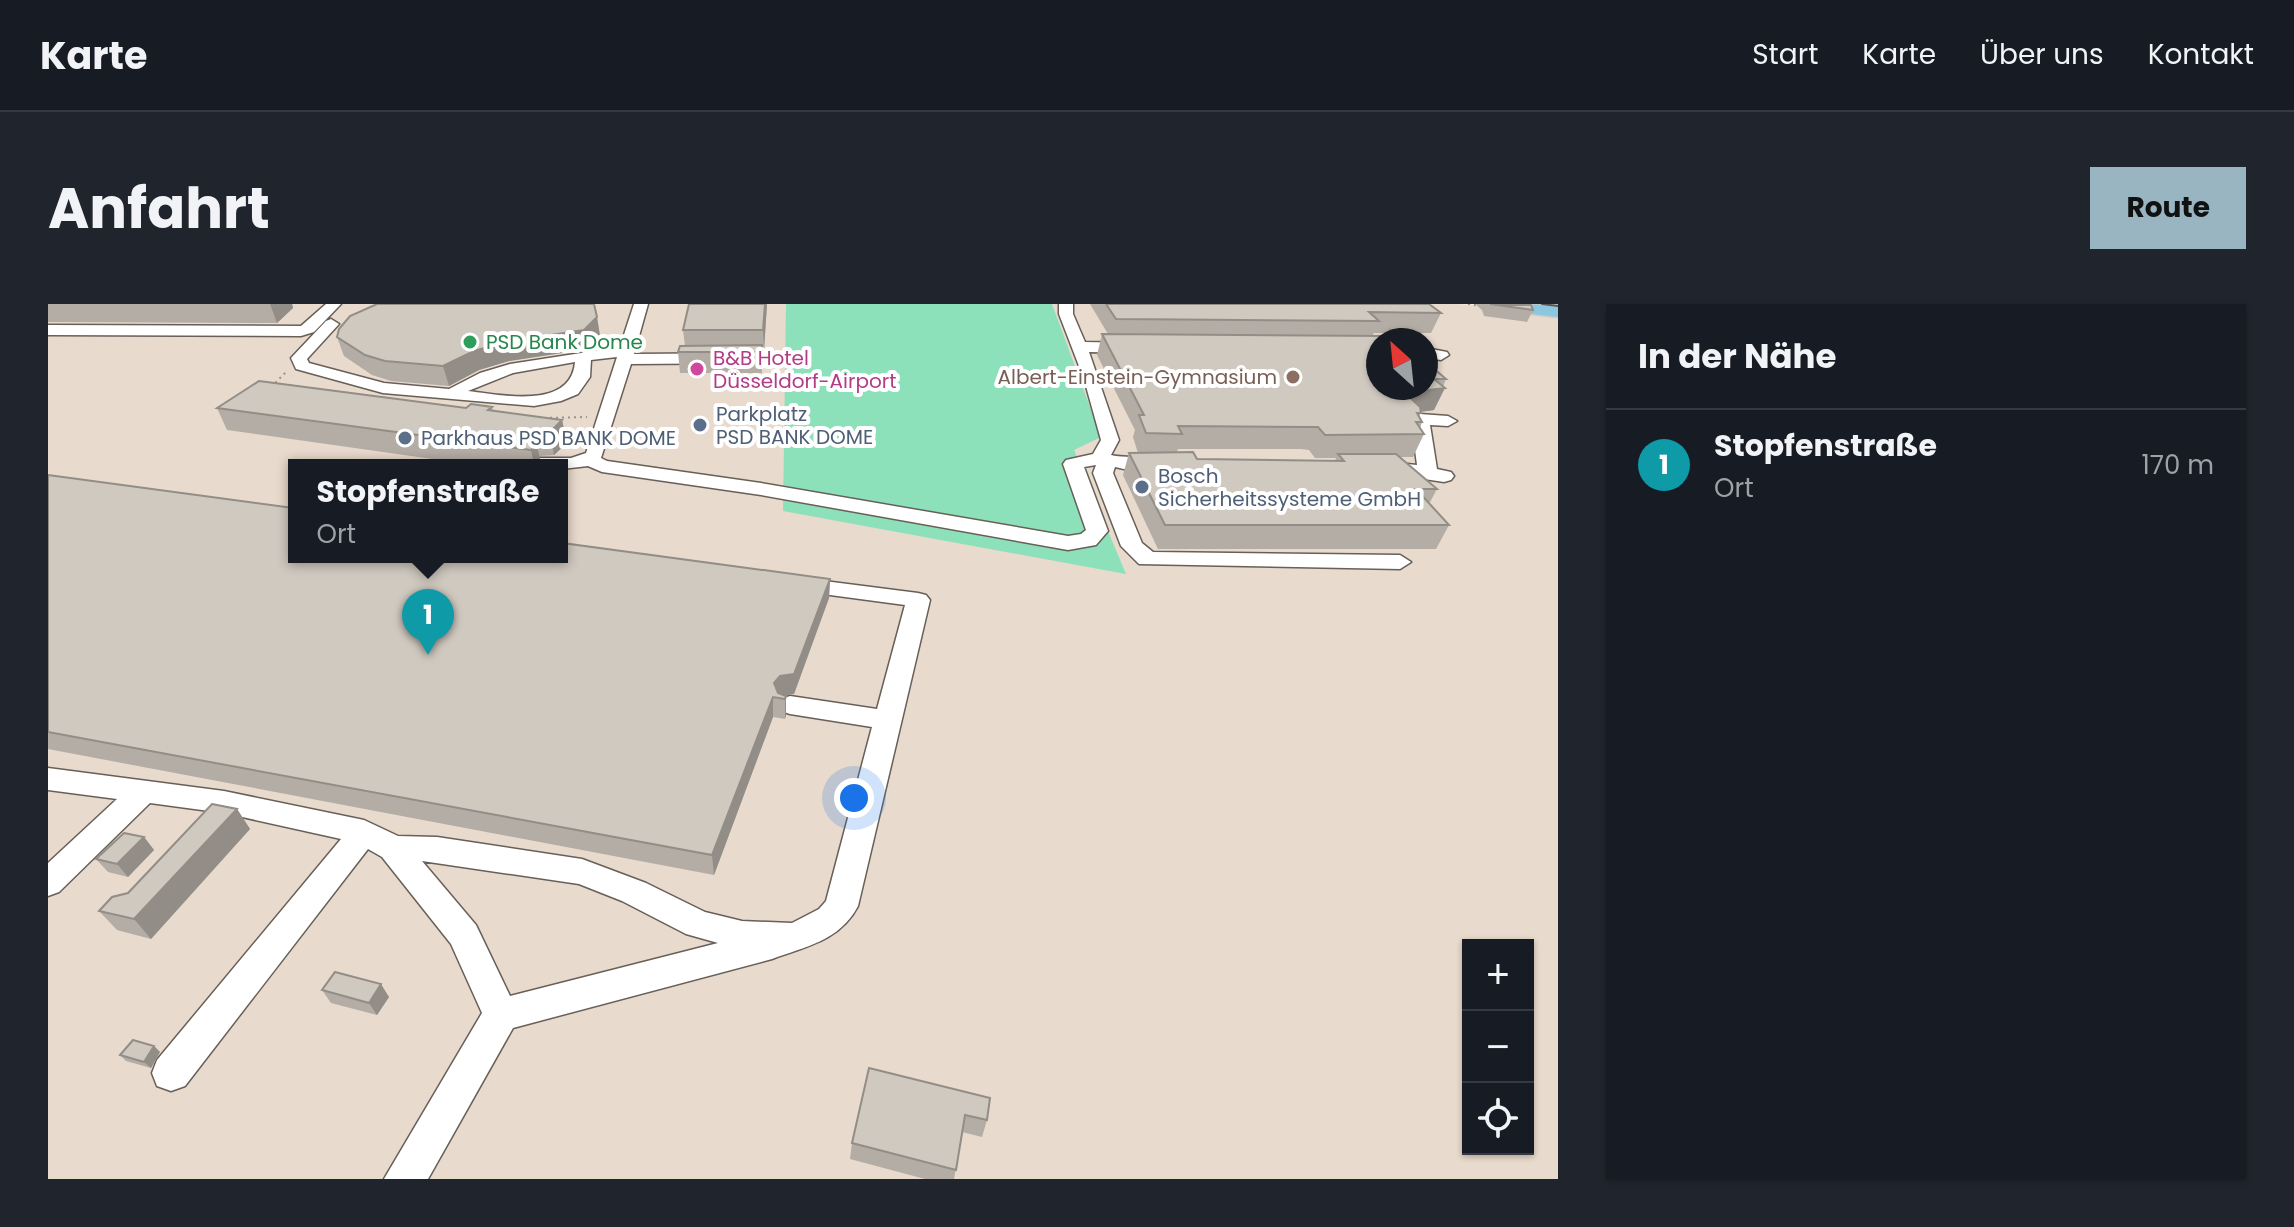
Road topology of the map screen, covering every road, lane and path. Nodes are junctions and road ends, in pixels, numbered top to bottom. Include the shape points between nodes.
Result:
1 (334, 304) edge
2 (350, 304) edge
3 (641, 304) edge
4 (1066, 304) edge
5 (1497, 304) edge
6 (1558, 311) edge
7 (48, 330) edge
8 (1079, 347) junction
9 (1157, 348) edge
10 (627, 355) junction
11 (583, 357) junction
12 (655, 358) junction
13 (778, 358) dead end
14 (299, 363) junction
15 (651, 377) dead end
16 (453, 394) junction
17 (270, 395) edge
18 (606, 417) junction
19 (534, 418) edge
20 (1448, 421) dead end
21 (560, 459) edge
22 (1103, 459) junction
23 (590, 460) junction
24 (568, 463) edge
25 (1191, 465) edge
26 (1357, 467) edge
27 (1400, 562) dead end
28 (763, 580) edge
29 (790, 705) dead end
30 (889, 720) junction
31 (48, 779) edge
32 (144, 791) junction
33 (224, 802) junction
34 (200, 828) edge
35 (378, 840) junction
36 (48, 883) edge
37 (796, 938) junction
38 (501, 1015) junction
39 (171, 1073) dead end
40 (405, 1179) edge

1 - 7 street via 301,331
2 - 14 street
3 - 10 street
4 - 8 street
5 - 6 main road
8 - 9 street
8 - 22 street via 1110,440
10 - 11 street
10 - 12 street
10 - 18 street
11 - 16 street via 503,372
11 - 16 street via 577,383 557,397 528,402
12 - 13 street
12 - 15 street
14 - 16 street via 383,388
14 - 17 path via 271,385
18 - 19 path
18 - 21 street via 591,426 585,443 554,456
18 - 23 street
20 - 26 street via 1420,419 1436,475
22 - 23 street via 1073,464 1097,531 1078,543
22 - 25 street via 1130,465
22 - 27 street via 1103,473 1132,546 1147,559
23 - 24 street
28 - 30 street via 918,600
29 - 30 street
30 - 37 street via 841,906 831,919
31 - 32 street
32 - 33 street
32 - 36 street
33 - 34 street
33 - 35 street
35 - 37 street via 582,872 698,924 742,935
35 - 38 street via 464,935
35 - 39 street
37 - 38 street
38 - 40 street

